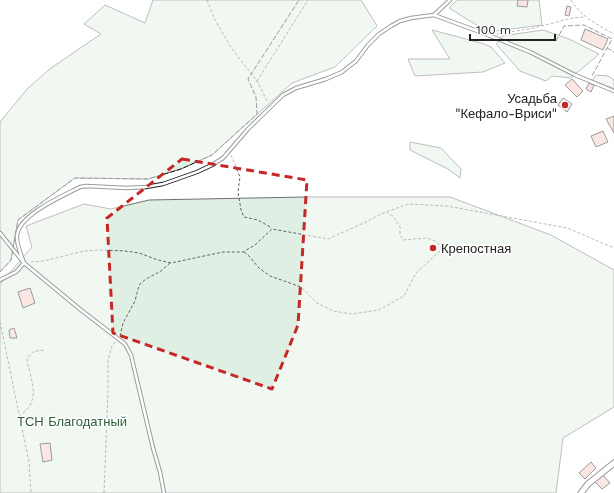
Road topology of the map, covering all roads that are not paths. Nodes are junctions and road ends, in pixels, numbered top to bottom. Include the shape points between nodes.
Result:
1 (450, 0) edge
2 (434, 15) junction
3 (614, 90) edge
4 (0, 233) edge
5 (24, 263) junction
6 (0, 280) edge
7 (614, 463) edge
8 (164, 493) edge
9 (581, 493) edge

1 - 2 lane
2 - 3 lane via 530,52 575,75
2 - 5 lane via 400,21 379,34 356,61 342,72 283,95 223,158 212,165 163,184 146,187 80,187 38,210 24,221 19,229 17,237
4 - 5 lane
5 - 6 lane via 16,272
5 - 8 lane via 125,344 131,355
7 - 9 street

